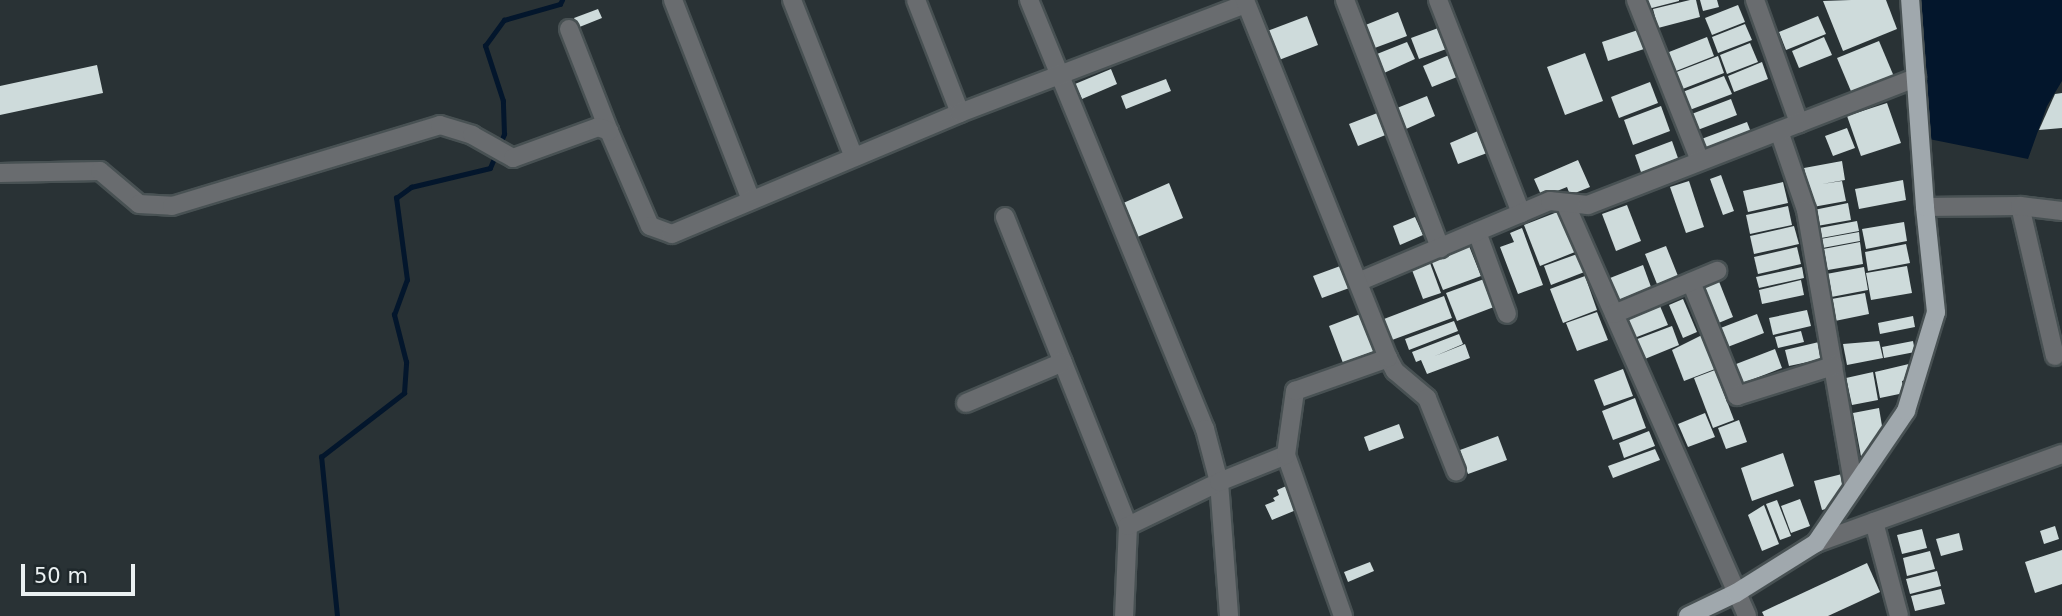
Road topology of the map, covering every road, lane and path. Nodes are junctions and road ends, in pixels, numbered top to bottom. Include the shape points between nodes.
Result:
1 (673, 0) edge
2 (792, 0) edge
3 (916, 0) edge
4 (1029, 0) edge
5 (1345, 0) edge
6 (1438, 0) edge
7 (1636, 0) edge
8 (1755, 0) edge
9 (1910, 0) edge
10 (1246, 2) edge
11 (569, 29) dead end
12 (1061, 76) junction
13 (1916, 78) junction
14 (960, 113) junction
15 (1799, 123) junction
16 (609, 131) junction
17 (1779, 131) junction
18 (854, 157) junction
19 (1700, 161) junction
20 (0, 173) edge
21 (751, 200) junction
22 (1565, 202) junction
23 (2020, 206) junction
24 (1925, 207) junction
25 (2062, 211) edge
26 (1521, 213) junction
27 (1005, 217) dead end
28 (1476, 232) junction
29 (1440, 248) junction
30 (1717, 271) dead end
31 (1358, 282) junction
32 (1691, 282) junction
33 (1507, 314) dead end
34 (1614, 314) junction
35 (2055, 356) dead end
36 (1388, 358) junction
37 (1063, 362) junction
38 (1833, 366) junction
39 (966, 403) dead end
40 (2062, 454) edge
41 (1286, 455) junction
42 (1456, 471) dead end
43 (1219, 482) junction
44 (1854, 487) junction
45 (1874, 522) junction
46 (1128, 526) junction
47 (1816, 543) junction
48 (1736, 593) junction
49 (1124, 616) edge
50 (1229, 616) edge
51 (1343, 616) edge
52 (1688, 616) edge
53 (1747, 616) edge
54 (1899, 616) edge

1 - 21 street
2 - 18 street
3 - 14 street
4 - 12 street
5 - 29 street
6 - 26 street
7 - 19 street
8 - 15 street
9 - 13 main road
10 - 12 street
10 - 31 street
11 - 16 street
12 - 14 street
12 - 43 street via 1205,429
13 - 15 street
13 - 24 main road
14 - 18 street
15 - 17 street
16 - 20 street via 598,127 513,158 440,125 172,206 139,204 100,171
16 - 21 street via 650,226 672,234
17 - 19 street
17 - 38 street via 1806,210
18 - 21 street
19 - 22 street via 1588,205
22 - 26 street via 1550,201
22 - 34 street
23 - 24 street
23 - 25 street
23 - 35 street
24 - 44 main road via 1936,312 1906,411
26 - 28 street
27 - 37 street
28 - 29 street
28 - 33 street
29 - 31 street
30 - 32 street
31 - 36 street
32 - 34 street
32 - 38 street via 1737,396
34 - 48 street
36 - 41 street via 1295,391
36 - 42 street via 1395,371 1427,398
37 - 39 street
37 - 46 street
38 - 44 street
40 - 45 street
41 - 43 street
41 - 51 street
43 - 46 street
43 - 50 street
44 - 47 main road
45 - 47 street
45 - 54 street
46 - 49 street
47 - 48 main road
48 - 52 main road
48 - 53 street

